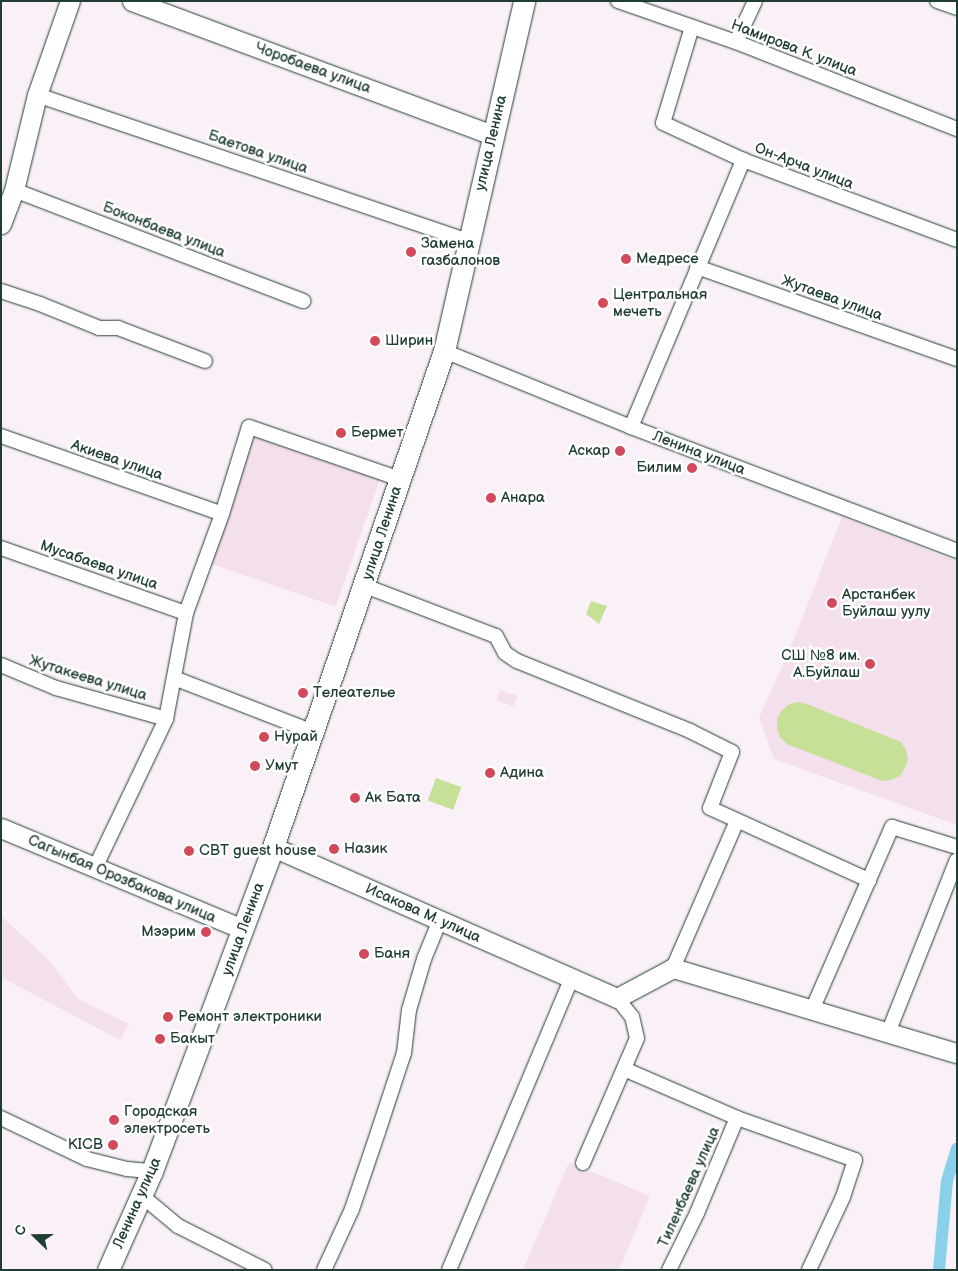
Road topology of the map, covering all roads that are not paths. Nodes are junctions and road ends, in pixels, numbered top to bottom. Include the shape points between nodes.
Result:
1 (70, 1) edge
2 (132, 1) edge
3 (524, 1) edge
4 (618, 1) edge
5 (755, 1) edge
6 (937, 1) edge
7 (957, 8) edge
8 (692, 27) junction
9 (736, 42) junction
10 (37, 95) junction
11 (957, 129) edge
12 (493, 135) junction
13 (743, 160) junction
14 (14, 190) junction
15 (1, 224) edge
16 (957, 240) edge
17 (468, 242) junction
18 (697, 267) junction
19 (1, 292) edge
20 (303, 301) dead end
21 (444, 351) junction
22 (957, 360) edge
23 (205, 361) dead end
24 (631, 427) junction
25 (1, 436) edge
26 (400, 479) junction
27 (222, 514) junction
28 (1, 548) edge
29 (957, 551) edge
30 (365, 586) junction
31 (186, 613) junction
32 (1, 665) edge
33 (174, 678) junction
34 (166, 718) junction
35 (312, 732) junction
36 (737, 821) junction
37 (1, 828) edge
38 (273, 847) junction
39 (957, 847) edge
40 (957, 860) edge
41 (95, 868) junction
42 (869, 880) junction
43 (440, 920) junction
44 (242, 929) junction
45 (673, 968) junction
46 (572, 978) junction
47 (617, 998) junction
48 (812, 1010) junction
49 (888, 1033) junction
50 (197, 1052) joint
51 (957, 1053) edge
52 (624, 1069) junction
53 (1, 1118) edge
54 (737, 1118) junction
55 (584, 1163) dead end
56 (152, 1171) junction
57 (142, 1196) junction
58 (108, 1270) edge
59 (265, 1270) edge
60 (324, 1270) edge
61 (449, 1270) edge
62 (669, 1270) edge
63 (809, 1270) edge

1 - 10 street
2 - 12 street, Чоробаева улица
3 - 12 main road, улица Ленина
4 - 8 street, Намирова К. улица
5 - 9 street
6 - 7 street
8 - 9 street, Намирова К. улица
8 - 13 street via 663,123
9 - 11 street, Намирова К. улица
10 - 14 street
10 - 17 street, Баетова улица
12 - 17 main road, улица Ленина
13 - 16 street, Он-Арча улица
13 - 18 street, Он-Арча улица
14 - 15 street
14 - 20 street, Боконбаева улица
17 - 21 main road, улица Ленина
18 - 22 street, Жутаева улица
18 - 24 street, Он-Арча улица
19 - 23 street via 99,328 118,328
21 - 24 street, Ленина улица
21 - 26 main road, улица Ленина
24 - 29 street, Ленина улица
25 - 27 street, Акиева улица
26 - 27 street via 249,427
26 - 30 main road, улица Ленина
27 - 31 street
28 - 31 street, Мусабаева улица
30 - 35 main road, улица Ленина
30 - 36 street via 496,636 505,653 517,661 690,731 732,752 710,808
31 - 33 street
32 - 34 street, Жутакеева улица via 56,688
33 - 34 street
33 - 35 street
34 - 41 street
35 - 38 main road, улица Ленина
36 - 42 street
36 - 45 street
37 - 41 street, Сагынбая Орозбакова улица
38 - 43 street, Исакова М. улица
38 - 44 main road, улица Ленина
39 - 42 street via 892,826
40 - 49 street
41 - 44 street, Сагынбая Орозбакова улица
42 - 48 street
43 - 46 street, Исакова М. улица
43 - 60 street via 424,959 410,1010 404,1053 378,1132 352,1209
44 - 50 main road, улица Ленина
45 - 47 street
45 - 48 street
46 - 47 street, Исакова М. улица
46 - 61 street
47 - 52 street via 632,1017 637,1038
48 - 49 street
49 - 51 street
50 - 56 main road, Ленина улица
52 - 54 street
52 - 55 street
53 - 56 street via 87,1159
54 - 62 street, Тиленбаева улица via 697,1214
54 - 63 street via 855,1160
56 - 57 main road, Ленина улица
57 - 58 main road, Ленина улица
57 - 59 street via 178,1226

